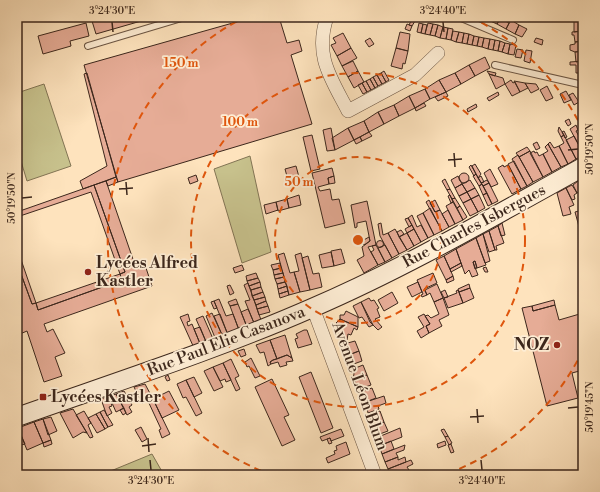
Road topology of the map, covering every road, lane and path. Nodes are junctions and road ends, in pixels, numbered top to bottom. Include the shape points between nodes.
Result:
1 (185, 17) edge
2 (327, 17) edge
3 (459, 17) edge
4 (513, 40) dead end
5 (88, 46) dead end
6 (438, 53) dead end
7 (495, 65) dead end
8 (583, 85) edge
9 (583, 167) edge
10 (365, 284) joint
11 (313, 308) junction
12 (17, 417) edge
13 (375, 475) edge

1 - 5 lane
2 - 6 street via 322,36 324,62 348,111 415,75
3 - 4 lane
7 - 8 lane
9 - 10 main road, Rue Charles Isbergues
10 - 11 main road, Rue Paul Elie Casanova
11 - 12 main road, Rue Paul Elie Casanova via 215,347
11 - 13 street, Avenue Léon Blum

